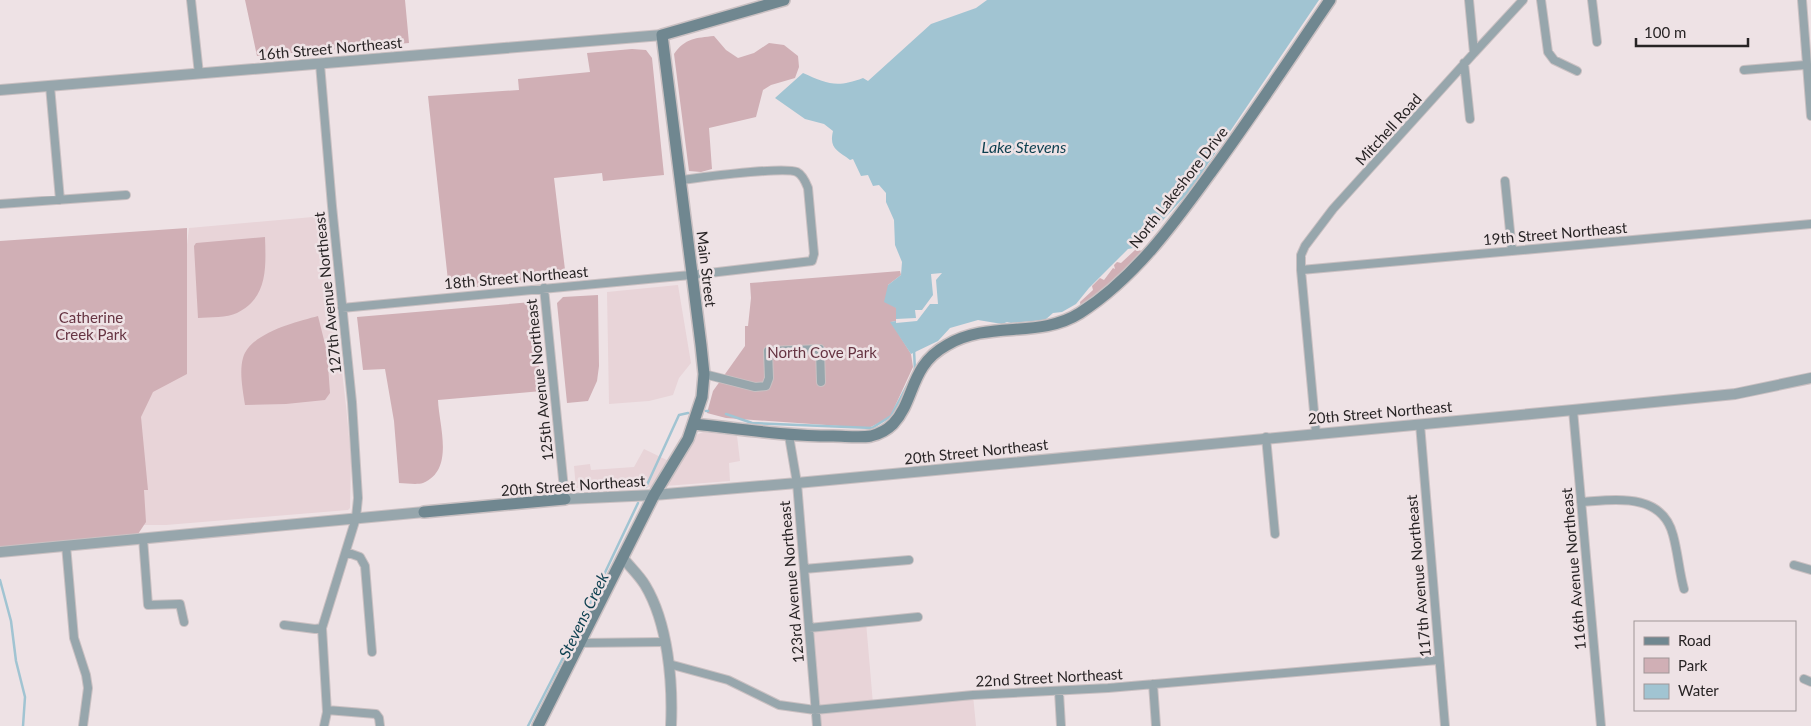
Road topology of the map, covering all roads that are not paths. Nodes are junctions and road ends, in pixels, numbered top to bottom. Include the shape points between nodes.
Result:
1 (191, 0) edge
2 (784, 0) edge
3 (1330, 0) edge
4 (1469, 0) edge
5 (1522, 0) edge
6 (1541, 0) edge
7 (1592, 0) edge
8 (1802, 0) edge
9 (662, 35) junction
10 (1598, 42) dead end
11 (1474, 53) junction
12 (1464, 63) junction
13 (320, 64) junction
14 (1806, 65) junction
15 (1744, 70) dead end
16 (1578, 71) dead end
17 (199, 74) junction
18 (50, 86) junction
19 (0, 90) edge
20 (1811, 116) edge
21 (1470, 119) dead end
22 (680, 180) junction
23 (1505, 181) dead end
24 (126, 195) dead end
25 (60, 200) junction
26 (0, 204) edge
27 (1811, 224) edge
28 (1512, 251) junction
29 (1301, 270) junction
30 (692, 275) junction
31 (544, 288) junction
32 (342, 308) junction
33 (704, 374) junction
34 (1811, 378) edge
35 (821, 382) dead end
36 (1573, 410) junction
37 (694, 424) junction
38 (1420, 424) junction
39 (1316, 433) junction
40 (789, 436) junction
41 (1266, 437) junction
42 (797, 483) junction
43 (651, 495) junction
44 (565, 499) junction
45 (1581, 502) junction
46 (424, 512) joint
47 (356, 518) junction
48 (1275, 534) dead end
49 (143, 538) junction
50 (66, 545) junction
51 (1, 552) edge
52 (346, 552) junction
53 (623, 558) junction
54 (909, 560) dead end
55 (1794, 564) dead end
56 (804, 569) junction
57 (1811, 570) edge
58 (1684, 589) dead end
59 (918, 617) dead end
60 (184, 622) dead end
61 (284, 625) dead end
62 (322, 628) junction
63 (808, 628) junction
64 (581, 642) junction
65 (664, 642) junction
66 (372, 652) dead end
67 (1438, 660) junction
68 (669, 664) junction
69 (1152, 684) junction
70 (1059, 692) junction
71 (327, 710) junction
72 (815, 710) junction
73 (83, 726) edge
74 (324, 726) edge
75 (380, 726) edge
76 (538, 726) edge
77 (671, 726) edge
78 (817, 726) edge
79 (1061, 726) edge
80 (1156, 726) edge
81 (1445, 726) edge
82 (1601, 726) edge

1 - 17 street
2 - 9 main road
3 - 40 main road, North Lakeshore Drive via 1185,208 1149,253 1092,304 1050,326 975,332 945,345 924,364 900,415 884,430 871,436
4 - 11 street
5 - 11 street, Mitchell Road
6 - 16 street via 1548,52 1554,60
7 - 10 street
8 - 14 street
9 - 13 street, 16th Street Northeast
9 - 22 main road, Main Street
11 - 12 street, Mitchell Road
12 - 21 street
12 - 29 street, Mitchell Road via 1333,209 1305,246
13 - 17 street, 16th Street Northeast
13 - 32 street, 127th Avenue Northeast
14 - 15 street
14 - 20 street
17 - 18 street, 16th Street Northeast
18 - 19 street, 16th Street Northeast
18 - 25 street
22 - 30 main road, Main Street
22 - 30 street, 18th Street Northeast via 797,172 808,188 812,262
23 - 28 street
24 - 25 street
25 - 26 street
27 - 28 street, 19th Street Northeast
28 - 29 street, 19th Street Northeast
29 - 39 street, Mitchell Road
30 - 31 street, 18th Street Northeast
30 - 33 main road, Main Street
31 - 32 street, 18th Street Northeast
31 - 44 street, 125th Avenue Northeast
32 - 47 street, 127th Avenue Northeast via 357,465
33 - 35 street via 755,387 766,386 769,378 768,351 820,349
33 - 37 main road, Main Street via 702,397
34 - 36 street, 20th Street Northeast via 1735,394
36 - 38 street, 20th Street Northeast
36 - 45 street, 116th Avenue Northeast
37 - 40 main road, North Lakeshore Drive
37 - 43 main road, Main Street
38 - 39 street, 20th Street Northeast
38 - 67 street, 117th Avenue Northeast
39 - 41 street, 20th Street Northeast
40 - 42 street, 123rd Avenue Northeast
41 - 42 street, 20th Street Northeast
41 - 48 street
42 - 43 street, 20th Street Northeast
42 - 56 street, 123rd Avenue Northeast
43 - 44 street, 20th Street Northeast
43 - 53 main road, Main Street
44 - 46 main road, 20th Street Northeast
45 - 58 street via 1634,500 1658,510 1673,535
45 - 82 street, 116th Avenue Northeast
46 - 47 street, 20th Street Northeast
47 - 49 street, 20th Street Northeast
47 - 52 street, 127th Avenue Northeast
49 - 50 street, 20th Street Northeast
49 - 60 street via 148,605 180,604
50 - 51 street, 20th Street Northeast
50 - 73 street via 74,638 88,688
52 - 62 street, 127th Avenue Northeast
52 - 66 street via 360,557 365,566
53 - 64 main road, Main Street
53 - 65 street via 652,598
54 - 56 street
55 - 57 street
56 - 63 street, 123rd Avenue Northeast
59 - 63 street
61 - 62 street
62 - 71 street
63 - 72 street, 123rd Avenue Northeast
64 - 65 street
64 - 76 main road, Main Street
65 - 68 street
67 - 69 street, 22nd Street Northeast
67 - 81 street, 117th Avenue Northeast
68 - 72 street, 22nd Street Northeast via 728,680 779,705
68 - 77 street
69 - 70 street, 22nd Street Northeast
69 - 80 street
70 - 72 street, 22nd Street Northeast via 973,695
70 - 79 street
71 - 74 street
71 - 75 street via 376,714
72 - 78 street, 123rd Avenue Northeast

